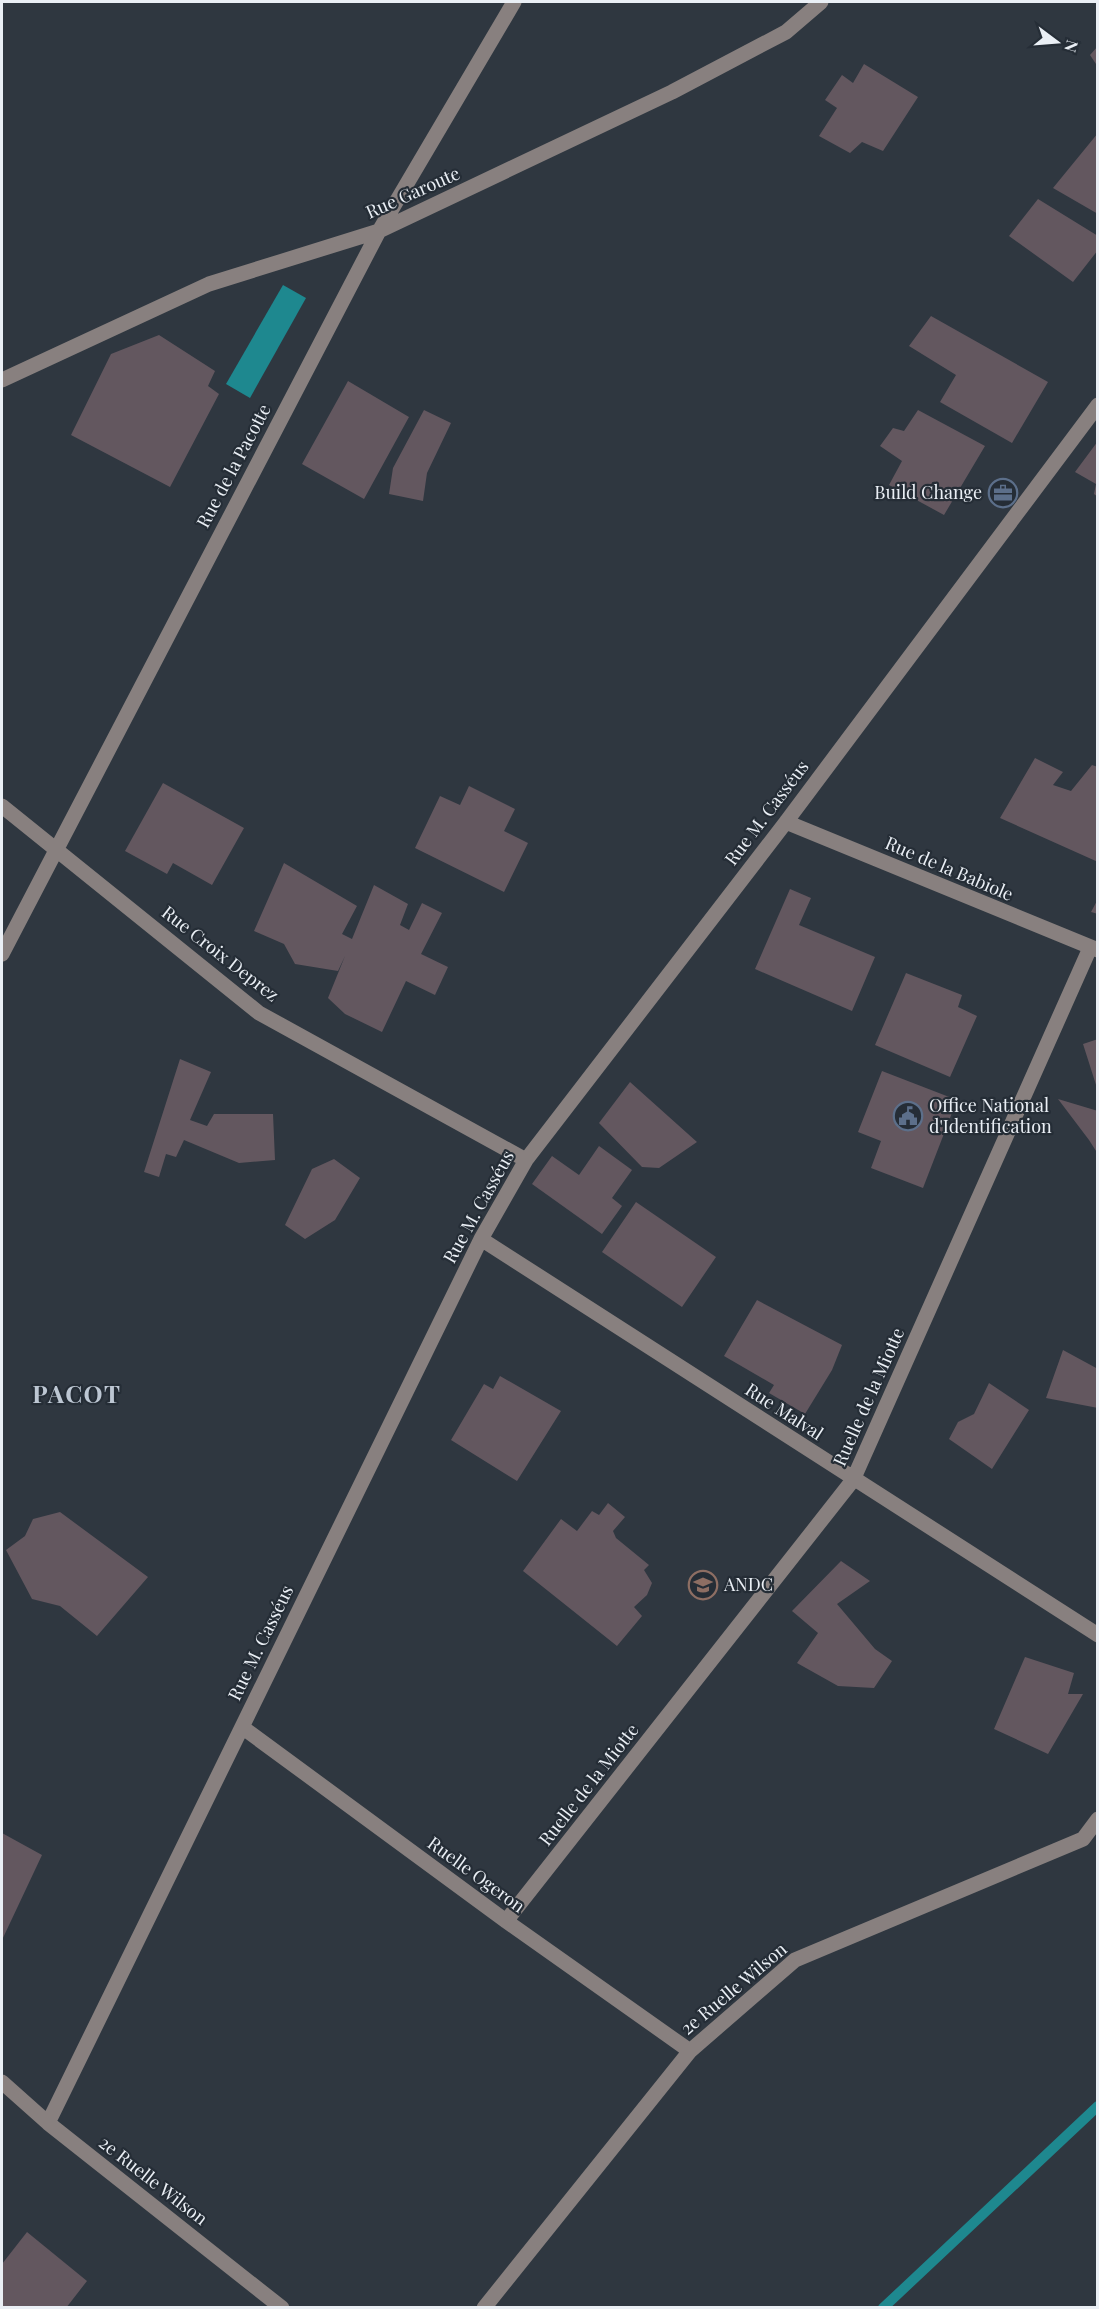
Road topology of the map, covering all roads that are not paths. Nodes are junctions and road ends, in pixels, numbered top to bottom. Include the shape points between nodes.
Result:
1 (514, 2) edge
2 (821, 2) edge
3 (379, 231) junction
4 (2, 380) edge
5 (1098, 405) edge
6 (2, 806) edge
7 (786, 822) junction
8 (56, 848) junction
9 (1094, 949) edge
10 (2, 954) edge
11 (526, 1160) junction
12 (481, 1239) junction
13 (854, 1480) junction
14 (1098, 1635) edge
15 (242, 1727) junction
16 (1098, 1820) edge
17 (507, 1921) junction
18 (690, 2050) junction
19 (2, 2082) edge
20 (48, 2123) junction
21 (282, 2307) edge
22 (484, 2307) edge

1 - 3 street, Rue de la Pacotte
2 - 3 street, Rue Garoute via 786,32 672,93
3 - 4 street, Rue Garoute via 209,284
3 - 8 street, Rue de la Pacotte
5 - 7 street, Rue M. Casséus
6 - 8 street, Rue Croix Deprez
7 - 9 street, Rue de la Babiole
7 - 11 street, Rue M. Casséus
8 - 10 street, Rue de la Pacotte
8 - 11 street, Rue Croix Deprez via 259,1013
9 - 13 street, Ruelle de la Miotte
11 - 12 street, Rue M. Casséus
12 - 13 street, Rue Malval
12 - 15 street, Rue M. Casséus
13 - 14 street, Rue Malval
13 - 17 street, Ruelle de la Miotte
15 - 17 street, Ruelle Ogeron
15 - 20 street, Rue M. Casséus
16 - 18 street, 2e Ruelle Wilson via 1083,1839 795,1960
17 - 18 street, Ruelle Ogeron
18 - 22 street, 2e Ruelle Wilson
19 - 20 street, 2e Ruelle Wilson
20 - 21 street, 2e Ruelle Wilson

